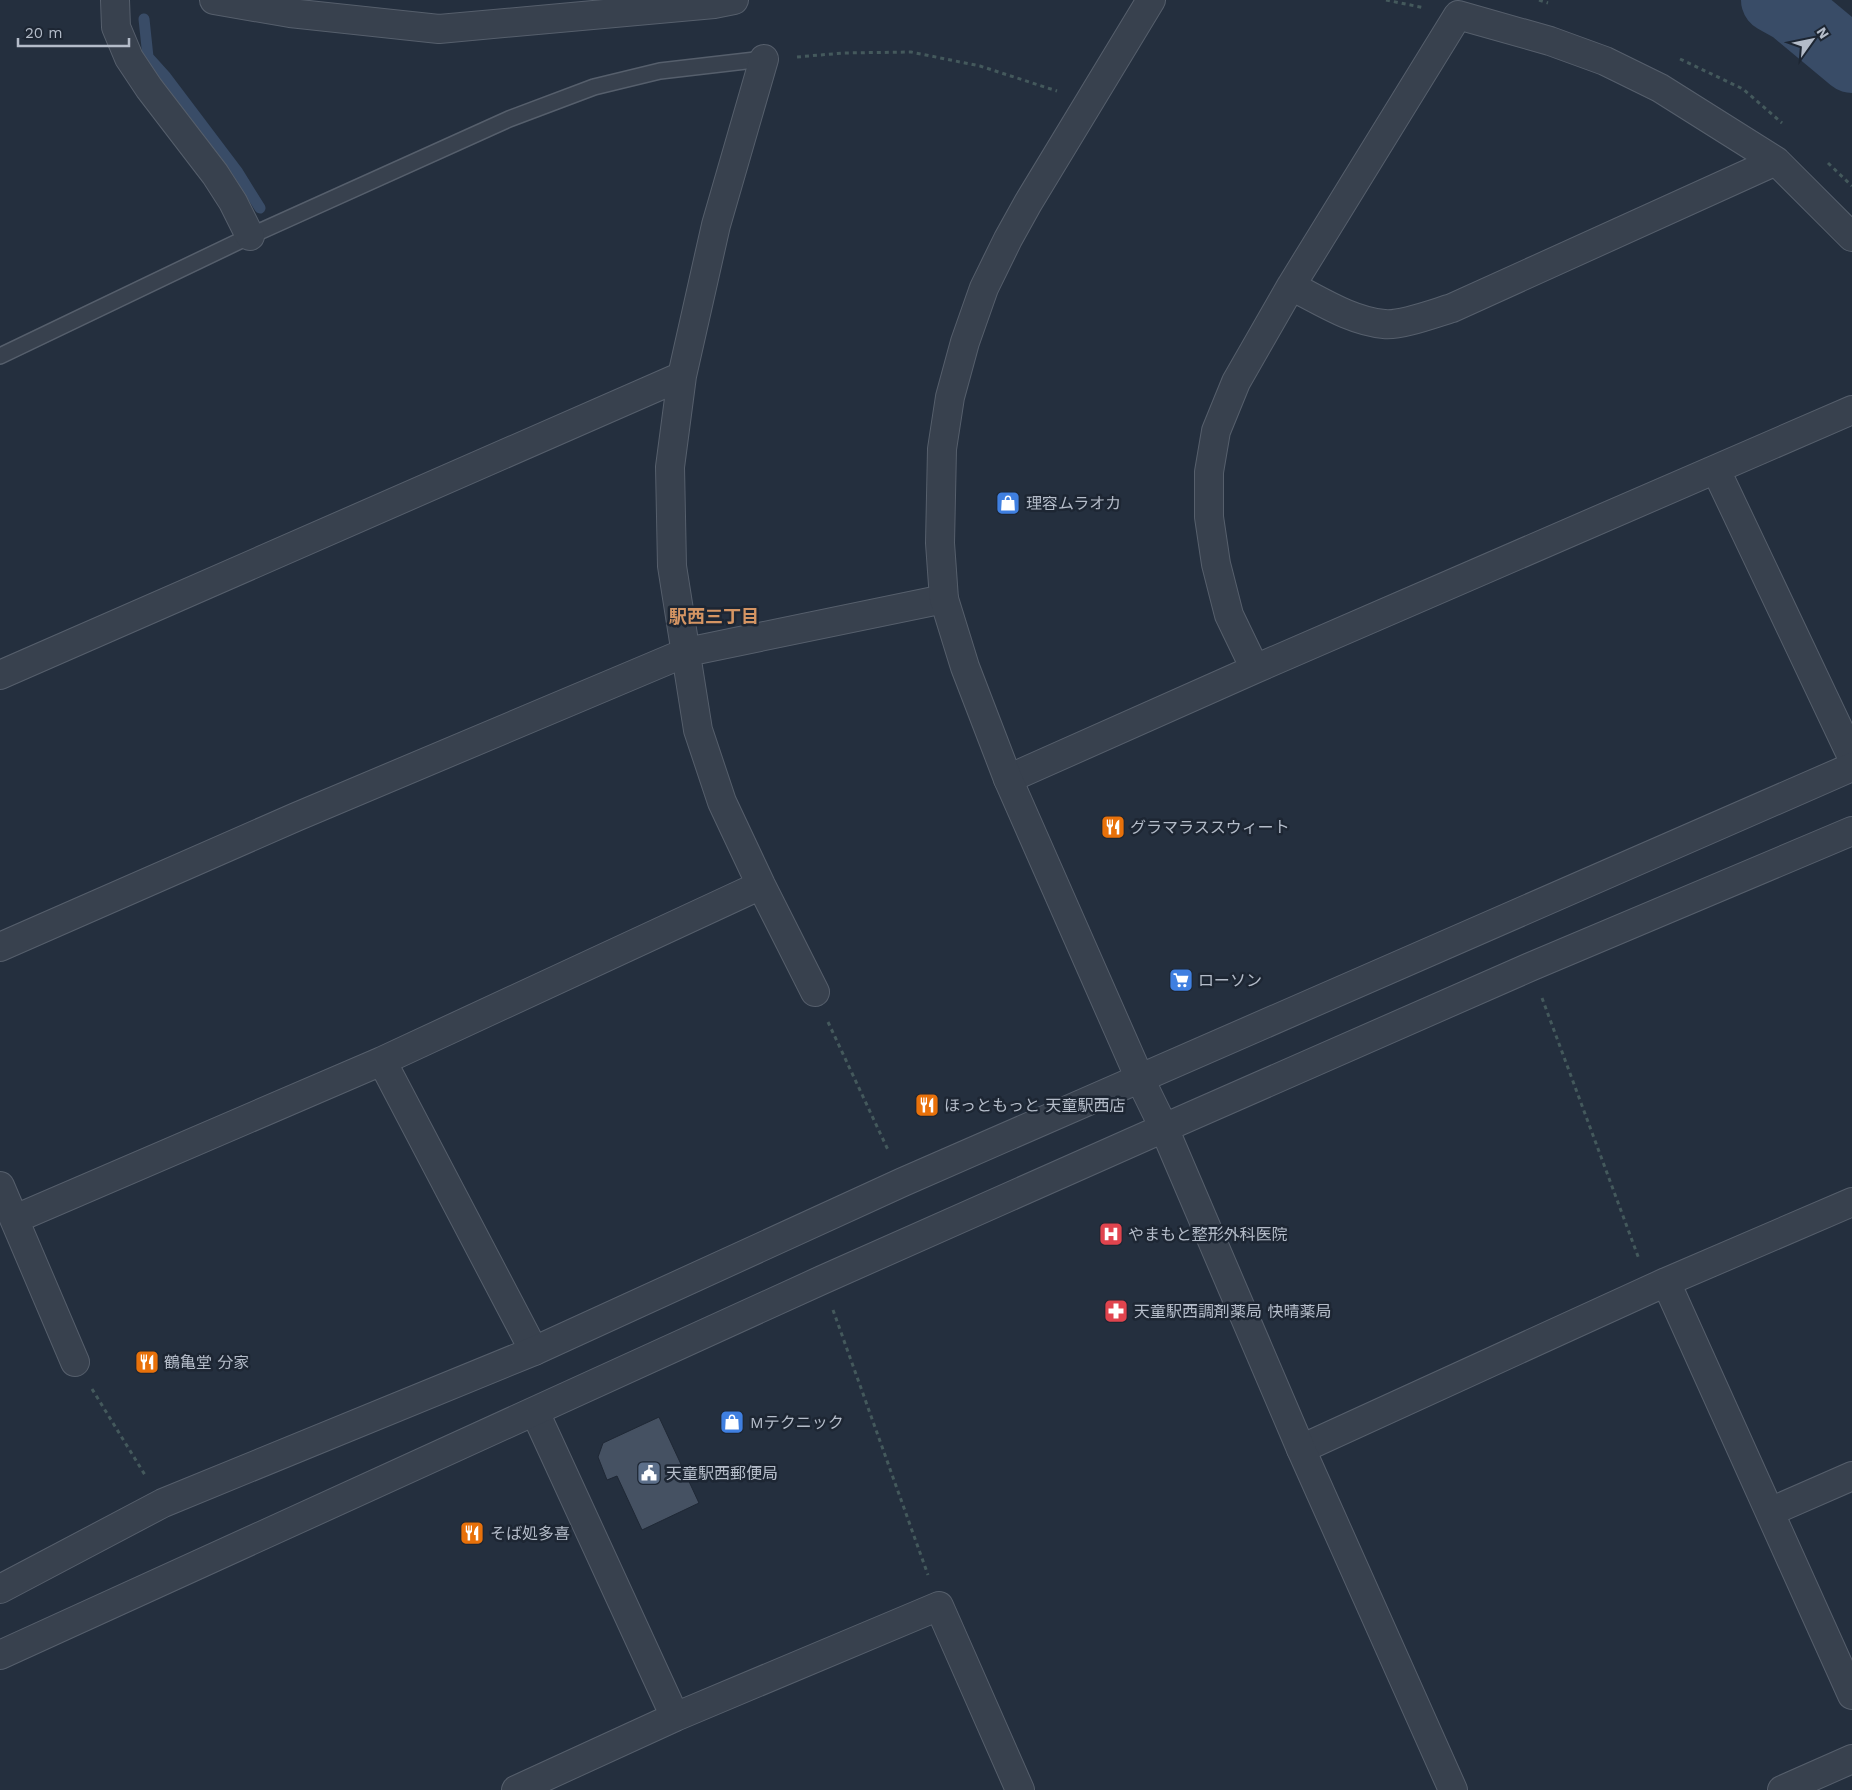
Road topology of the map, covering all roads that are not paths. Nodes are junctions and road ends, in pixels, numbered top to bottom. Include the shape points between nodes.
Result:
1 (115, 0) edge
2 (214, 0) edge
3 (734, 0) edge
4 (1151, 0) edge
5 (764, 59) joint
6 (1776, 161) junction
7 (250, 236) junction
8 (1852, 237) edge
9 (1291, 286) junction
10 (0, 356) edge
11 (682, 376) junction
12 (1852, 410) edge
13 (1716, 470) junction
14 (944, 599) junction
15 (687, 652) junction
16 (1255, 669) junction
17 (0, 675) edge
18 (1852, 757) edge
19 (1852, 766) edge
20 (1008, 779) junction
21 (1852, 831) edge
22 (761, 885) junction
23 (0, 948) edge
24 (815, 992) road end
25 (382, 1061) junction
26 (1140, 1079) junction
27 (1164, 1128) junction
28 (0, 1186) edge
29 (1852, 1202) edge
30 (14, 1219) junction
31 (1658, 1286) junction
32 (534, 1351) junction
33 (75, 1362) road end
34 (535, 1412) junction
35 (1301, 1449) junction
36 (1852, 1476) edge
37 (1770, 1512) junction
38 (0, 1589) edge
39 (0, 1655) edge
40 (1852, 1695) edge
41 (675, 1717) junction
42 (1852, 1759) edge
43 (516, 1790) edge
44 (1020, 1790) edge
45 (1453, 1790) edge
46 (1782, 1790) edge

1 - 7 street via 116,26 129,58 215,174
2 - 3 street via 290,13 439,29
4 - 14 street via 1008,239 984,288 965,342 950,397 942,449 940,543
5 - 7 lane via 660,71 594,87 509,119
5 - 11 street via 716,225
6 - 8 street
6 - 9 street via 1452,308 1418,319 1385,324 1350,316
6 - 9 street via 1660,88 1605,61 1550,41 1458,15
7 - 10 lane
9 - 16 street via 1236,382 1216,431 1209,472 1209,517 1216,564 1229,614
11 - 15 street via 670,467 672,566
11 - 17 street
12 - 13 street
13 - 16 street
13 - 18 street
14 - 15 street
14 - 20 street via 964,667
15 - 22 street via 698,730 722,802
15 - 23 street via 305,813
16 - 20 street
19 - 26 street
20 - 26 street
21 - 27 street via 1530,967
22 - 24 street
22 - 25 street
25 - 30 street
25 - 32 street
26 - 27 street
26 - 32 street via 903,1182
27 - 34 street
27 - 35 street
28 - 30 street
29 - 31 street
30 - 33 street
31 - 35 street
31 - 37 street
32 - 38 street via 163,1503
34 - 39 street
34 - 41 street
35 - 45 street
36 - 37 street
37 - 40 street
41 - 43 street
41 - 44 street via 939,1606
42 - 46 street

